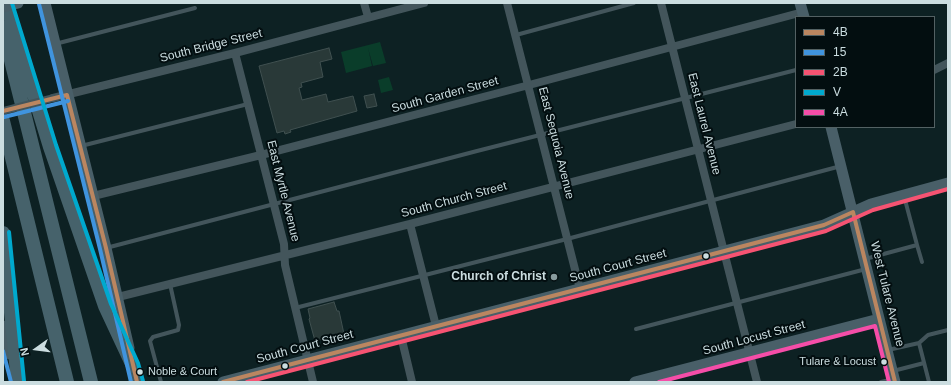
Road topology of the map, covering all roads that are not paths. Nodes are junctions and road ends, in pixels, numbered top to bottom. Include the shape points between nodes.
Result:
1 (6, 3) edge
2 (18, 3) edge
3 (45, 3) edge
4 (364, 3) edge
5 (424, 3) edge
6 (508, 3) edge
7 (634, 3) edge
8 (661, 3) edge
9 (3, 7) edge
10 (196, 8) dead end
11 (802, 11) edge
12 (368, 17) junction
13 (3, 28) edge
14 (516, 35) junction
15 (55, 44) junction
16 (672, 47) junction
17 (235, 52) junction
18 (948, 63) edge
19 (795, 70) edge
20 (935, 70) edge
21 (529, 85) junction
22 (67, 95) junction
23 (685, 98) junction
24 (248, 104) junction
25 (3, 111) edge
26 (3, 121) edge
27 (795, 124) edge
28 (831, 128) edge
29 (541, 135) junction
30 (80, 146) junction
31 (698, 149) junction
32 (262, 155) junction
33 (842, 166) junction
34 (948, 183) edge
35 (554, 187) junction
36 (903, 195) junction
37 (93, 196) junction
38 (711, 200) junction
39 (274, 205) junction
40 (853, 212) junction
41 (410, 224) junction
42 (3, 233) edge
43 (567, 239) junction
44 (917, 245) junction
45 (106, 248) junction
46 (724, 252) junction
47 (284, 256) junction
48 (922, 262) dead end
49 (866, 264) junction
50 (423, 276) junction
51 (170, 284) junction
52 (580, 289) junction
53 (118, 297) junction
54 (737, 303) junction
55 (295, 308) junction
56 (879, 319) junction
57 (3, 326) edge
58 (436, 326) junction
59 (636, 329) dead end
60 (948, 330) edge
61 (400, 336) junction
62 (919, 343) junction
63 (887, 350) junction
64 (750, 352) junction
65 (308, 360) junction
66 (924, 363) junction
67 (133, 366) junction
68 (894, 377) edge
69 (18, 382) edge
70 (67, 382) edge
71 (91, 382) edge
72 (137, 382) edge
73 (161, 382) edge
74 (222, 382) edge
75 (314, 382) edge
76 (412, 382) edge
77 (635, 382) edge
78 (757, 382) edge
79 (881, 382) edge
80 (929, 382) edge

1 - 67 highway via 50,147 105,306
2 - 9 street, bridge
3 - 15 street
4 - 12 street
5 - 12 street, South Bridge Street
6 - 14 street, East Sequoia Avenue
7 - 14 lane
8 - 16 street, East Laurel Avenue
10 - 15 lane
11 - 16 street, South Garden Street
12 - 17 street, South Bridge Street
13 - 71 highway
14 - 21 street, East Sequoia Avenue
15 - 22 street
16 - 21 street, South Garden Street
16 - 23 street, East Laurel Avenue
17 - 22 street, South Bridge Street
17 - 24 street, East Myrtle Avenue
18 - 20 street
19 - 23 lane
21 - 29 street, East Sequoia Avenue
21 - 32 street, South Garden Street
22 - 25 street, South Bridge Street, bridge
22 - 30 street
23 - 29 lane
23 - 31 street, East Laurel Avenue
24 - 30 lane
24 - 32 street, East Myrtle Avenue
26 - 70 highway
27 - 31 street, South Church Street
28 - 33 street, West Tulare Avenue
29 - 35 street, East Sequoia Avenue
29 - 39 lane
30 - 37 street
31 - 35 street, South Church Street
31 - 38 street, East Laurel Avenue
32 - 37 street, South Garden Street
32 - 39 street, East Myrtle Avenue
33 - 38 lane
33 - 40 street, West Tulare Avenue
34 - 36 street, South Court Street
35 - 41 street, South Church Street
35 - 43 street, East Sequoia Avenue
36 - 40 street, South Court Street
36 - 44 lane
37 - 45 street
38 - 43 lane
38 - 46 street, East Laurel Avenue
39 - 45 lane
39 - 47 street, East Myrtle Avenue via 284,244
40 - 46 street, South Court Street via 824,225
40 - 49 street, West Tulare Avenue
41 - 47 street, South Church Street
41 - 50 street
42 - 69 highway
43 - 50 lane
43 - 52 street, East Sequoia Avenue
44 - 48 lane
44 - 49 lane
45 - 53 street
46 - 52 street, South Court Street
46 - 54 street, East Laurel Avenue
47 - 51 street, South Church Street
47 - 55 street, East Myrtle Avenue
49 - 54 lane
49 - 56 street, West Tulare Avenue
50 - 55 lane
50 - 58 street
51 - 53 street, South Church Street
51 - 73 lane via 178,330 153,336 150,341
52 - 58 street, South Court Street
53 - 67 street
54 - 59 lane
54 - 64 street, East Laurel Avenue
55 - 65 street, East Myrtle Avenue
56 - 63 street, West Tulare Avenue
56 - 64 street, South Locust Street
57 - 69 street
58 - 61 street, South Court Street
60 - 62 lane via 928,335
61 - 65 street, South Court Street
61 - 76 street
62 - 63 lane
62 - 66 lane
63 - 68 street, West Tulare Avenue
64 - 77 street, South Locust Street
64 - 78 street, East Laurel Avenue
65 - 74 street, South Court Street
65 - 75 street, East Myrtle Avenue
66 - 68 lane
66 - 80 lane
67 - 72 main road
68 - 79 lane

